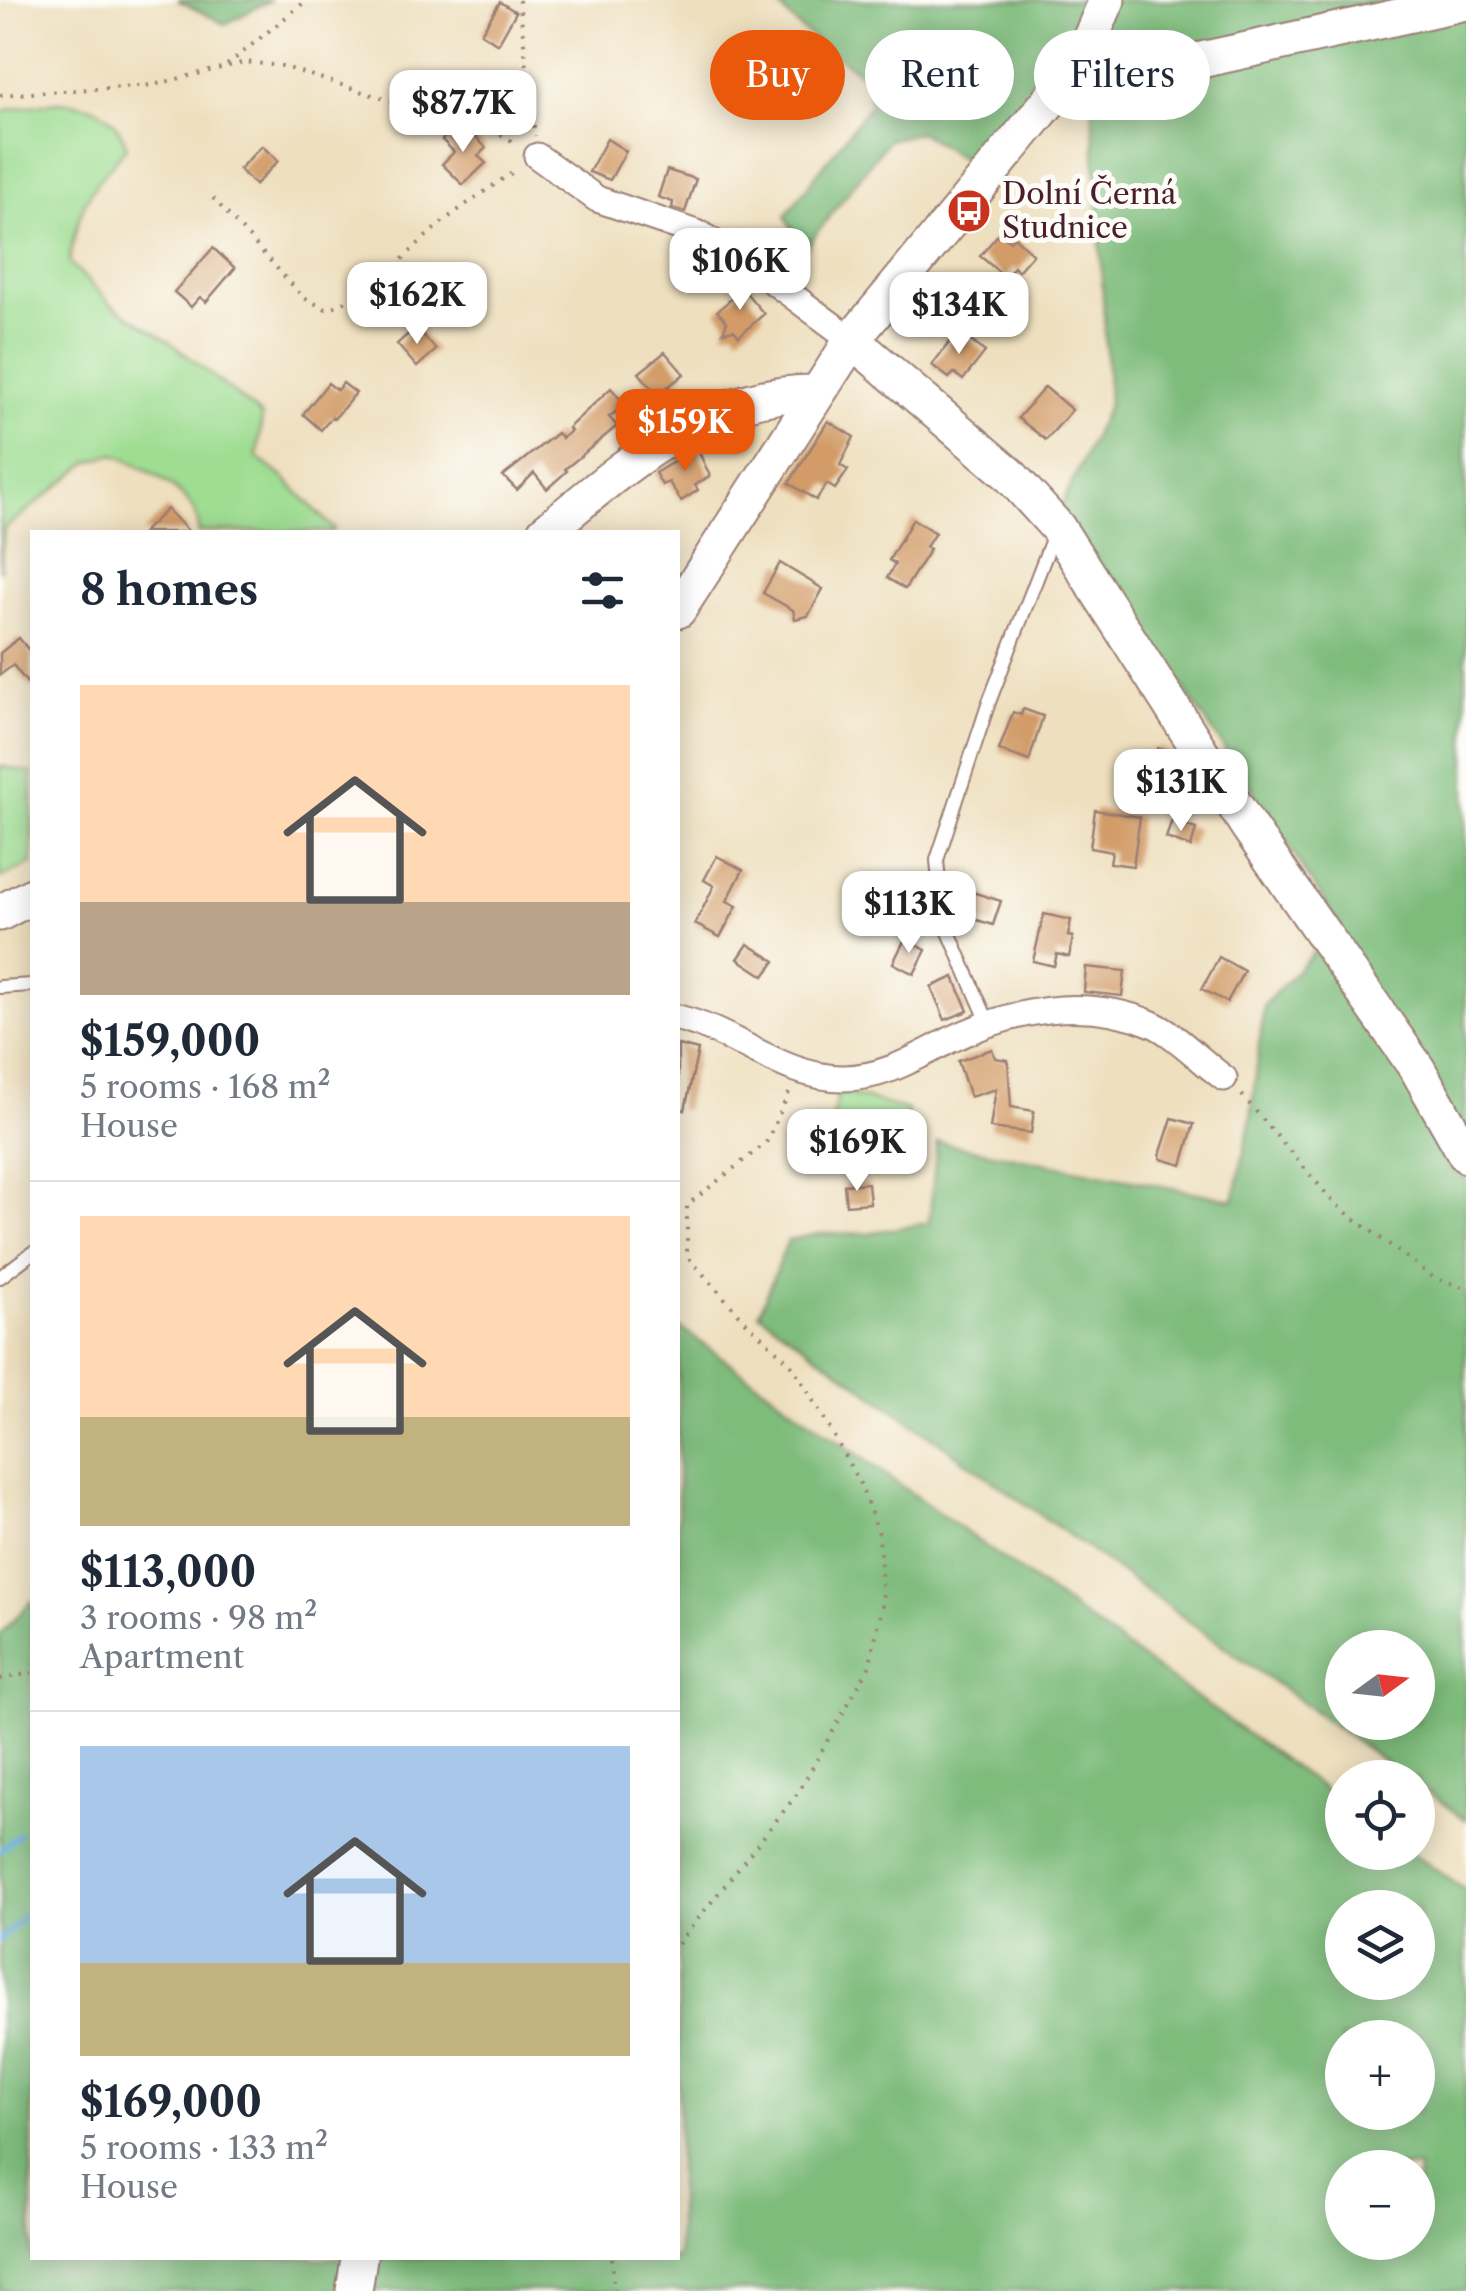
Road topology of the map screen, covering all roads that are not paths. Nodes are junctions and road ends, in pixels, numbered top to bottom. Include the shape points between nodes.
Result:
1 (1107, 0) edge
2 (1466, 2) edge
3 (1095, 30) edge
4 (1210, 59) edge
5 (1034, 120) edge
6 (537, 156) road end
7 (852, 340) junction
8 (818, 393) junction
9 (1057, 526) junction
10 (547, 530) edge
11 (680, 607) edge
12 (30, 897) edge
13 (0, 913) edge
14 (30, 985) edge
15 (0, 987) edge
16 (680, 1019) edge
17 (988, 1022) junction
18 (1224, 1078) road end
19 (1466, 1155) edge
20 (30, 1254) edge
21 (0, 1276) edge
22 (359, 2260) edge
23 (354, 2291) edge

1 - 3 street
2 - 4 street
5 - 7 street
6 - 7 street via 597,199 702,235
7 - 8 street
7 - 9 street via 1009,474
8 - 10 street via 772,396 664,438
8 - 11 street
9 - 17 lane via 988,702 937,860 942,916
9 - 19 street via 1248,826 1418,1070
12 - 13 street
14 - 15 lane
16 - 17 street via 800,1071 840,1078 880,1075
17 - 18 street via 1090,1008 1152,1024
20 - 21 lane
22 - 23 street

